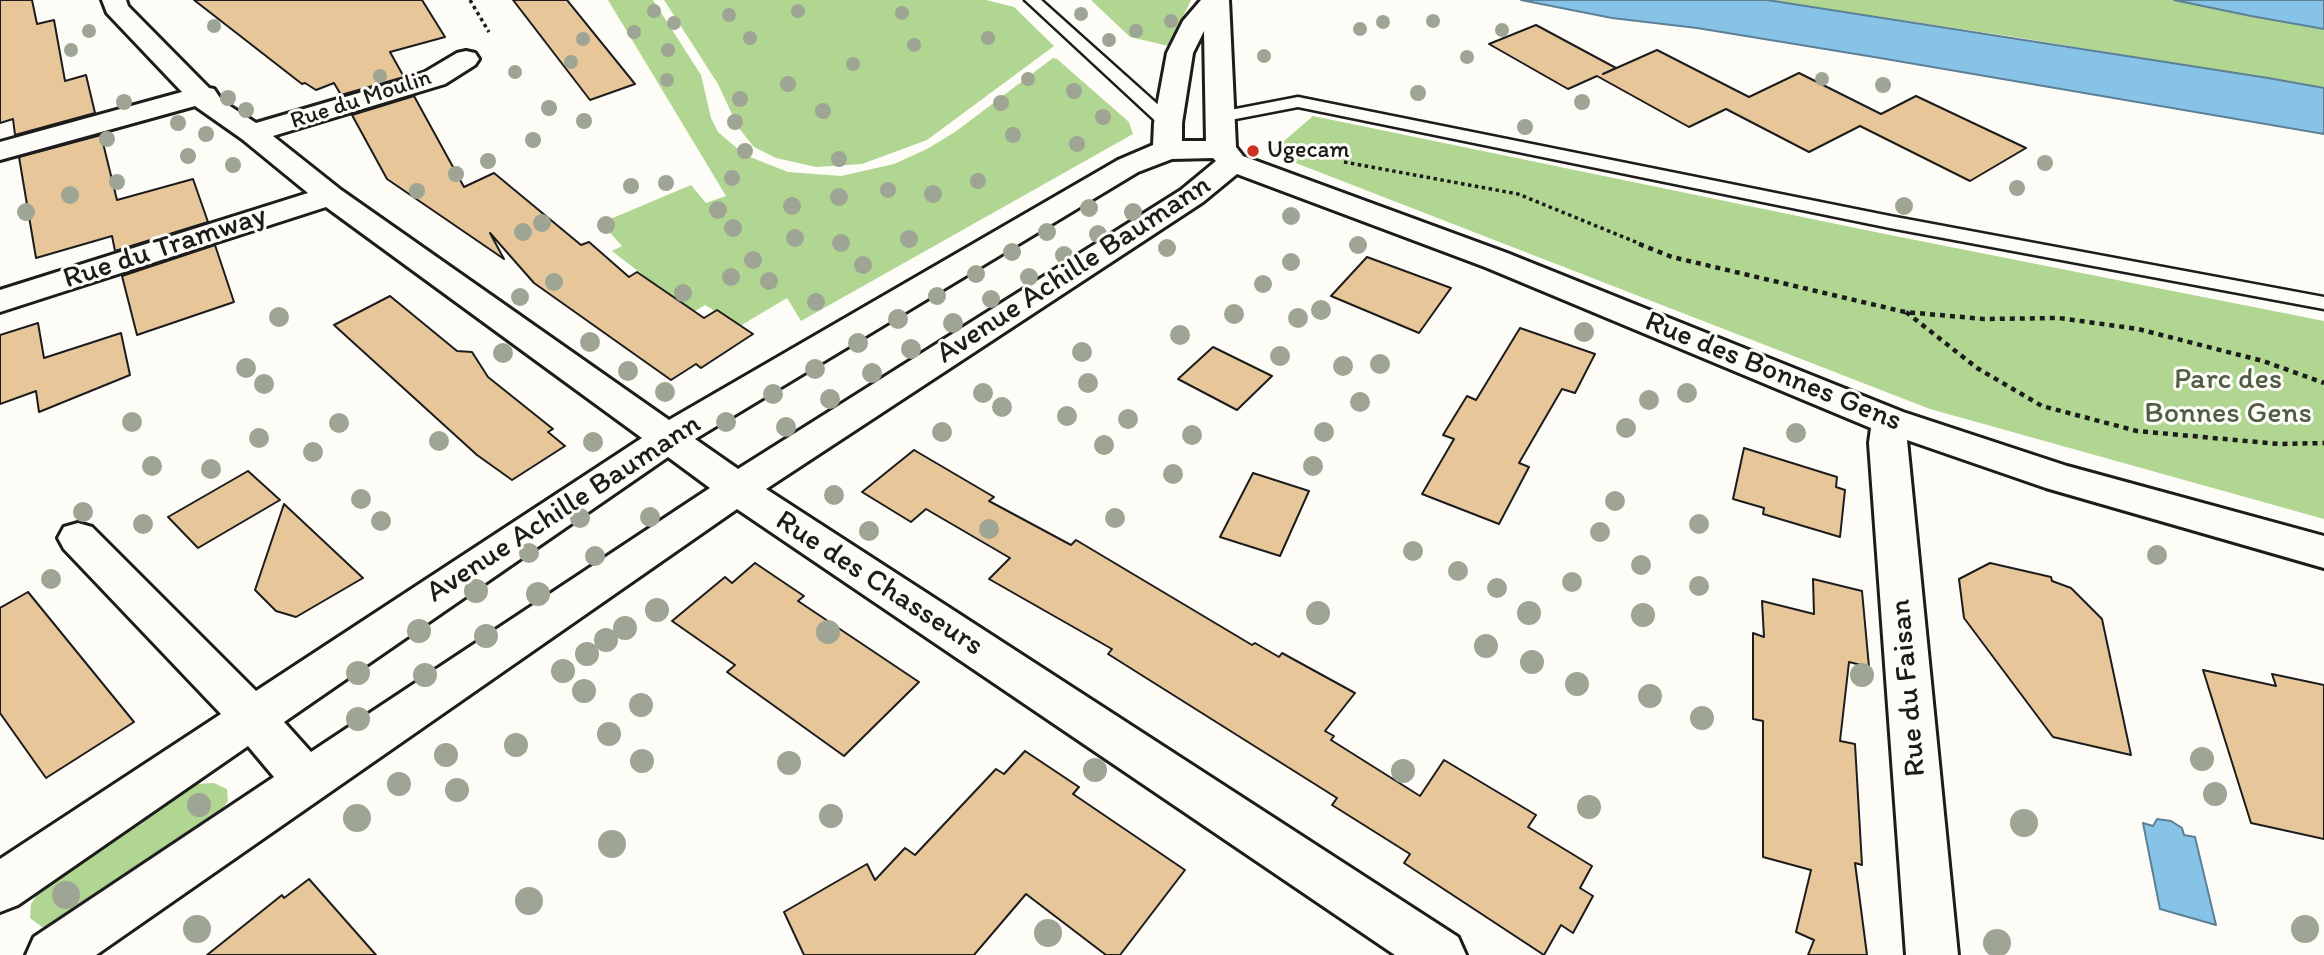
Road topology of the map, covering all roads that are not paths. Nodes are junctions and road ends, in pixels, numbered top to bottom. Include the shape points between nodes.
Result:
1 (114, 0) edge
2 (1031, 0) edge
3 (1216, 0) edge
4 (466, 59) dead end
5 (204, 96) junction
6 (1220, 117) junction
7 (252, 133) junction
8 (1168, 136) junction
9 (0, 150) edge
10 (1241, 162) junction
11 (330, 196) junction
12 (0, 301) edge
13 (2324, 303) edge
14 (1890, 421) junction
15 (669, 438) junction
16 (738, 489) junction
17 (78, 538) dead end
18 (2324, 552) edge
19 (251, 717) junction
20 (307, 781) junction
21 (0, 888) edge
22 (52, 955) edge
23 (1440, 955) edge
24 (1932, 955) edge

1 - 5 street, Rue du Moulin via 116,8
2 - 8 lane
3 - 6 street
3 - 8 street via 1196,21 1180,54
4 - 7 street, Rue du Moulin via 410,87
5 - 7 street, Rue du Moulin via 212,107
5 - 9 street
6 - 10 street
6 - 13 lane via 1298,102 1876,219
7 - 11 street, Rue du Moulin
8 - 10 street, Avenue Achille Baumann
8 - 15 street, Avenue Achille Baumann via 1128,166
10 - 14 street, Rue des Bonnes Gens via 1583,294
10 - 16 street, Avenue Achille Baumann
11 - 12 street, Rue du Tramway
11 - 15 street, Rue des Chasseurs
14 - 18 street, Rue des Bonnes Gens via 2060,478
14 - 24 street, Rue du Faisan via 1888,443
15 - 16 street, Rue des Chasseurs
15 - 19 street, Avenue Achille Baumann
16 - 20 street, Avenue Achille Baumann
16 - 23 street, Rue des Chasseurs
17 - 19 street
19 - 20 street
19 - 21 street, Avenue Achille Baumann
20 - 22 street, Avenue Achille Baumann

